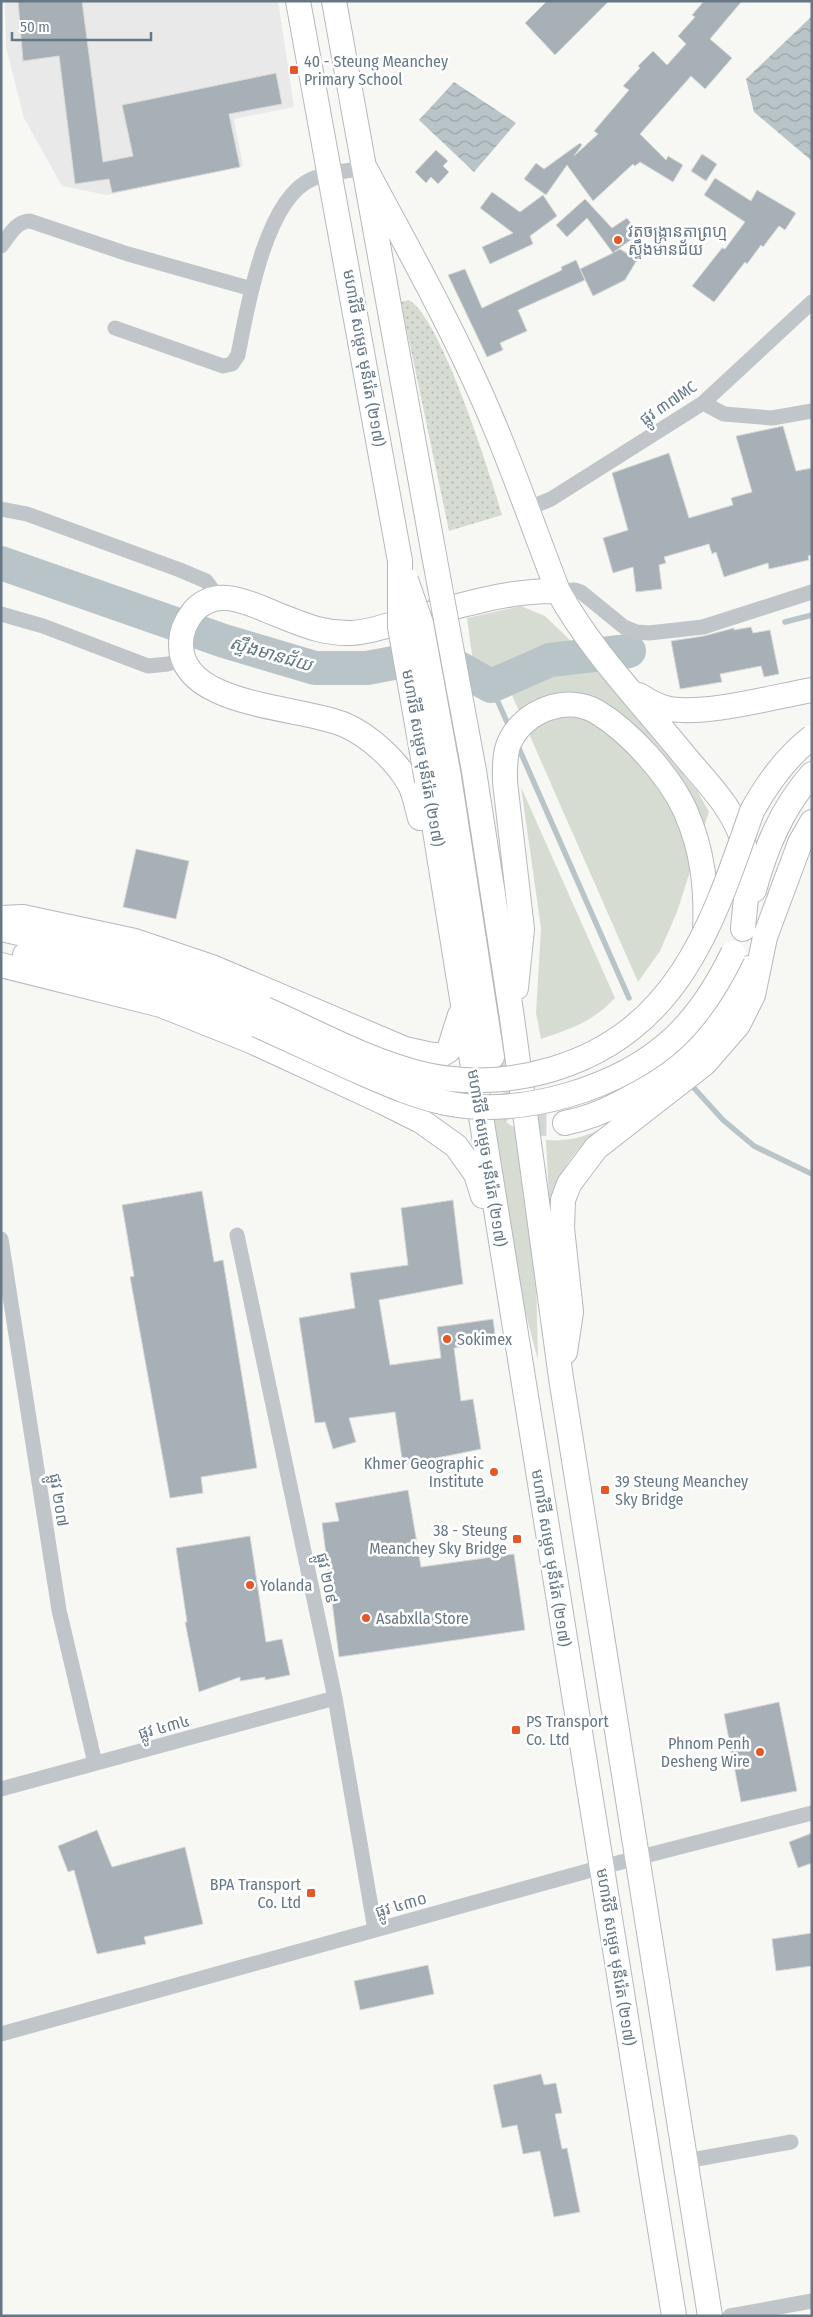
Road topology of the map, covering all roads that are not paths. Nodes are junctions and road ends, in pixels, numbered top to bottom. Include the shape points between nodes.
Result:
1 (298, 1) edge
2 (334, 1) edge
3 (366, 168) junction
4 (331, 175) junction
5 (1, 246) edge
6 (252, 289) junction
7 (812, 302) edge
8 (116, 328) dead end
9 (704, 403) junction
10 (812, 411) edge
11 (1, 509) edge
12 (527, 509) junction
13 (558, 591) junction
14 (812, 592) edge
15 (217, 597) junction
16 (1, 614) edge
17 (182, 658) junction
18 (622, 681) junction
19 (812, 690) edge
20 (812, 737) edge
21 (812, 774) edge
22 (438, 779) junction
23 (812, 822) edge
24 (445, 889) junction
25 (1, 918) edge
26 (1, 929) edge
27 (743, 929) junction
28 (705, 936) junction
29 (765, 937) junction
30 (1, 954) edge
31 (1, 965) edge
32 (462, 1004) junction
33 (261, 1017) junction
34 (512, 1018) junction
35 (492, 1057) tunnel mouth
36 (565, 1123) tunnel mouth
37 (497, 1224) junction
38 (237, 1235) dead end
39 (1, 1239) edge
40 (560, 1378) junction
41 (335, 1698) junction
42 (96, 1764) junction
43 (1, 1789) edge
44 (812, 1813) edge
45 (638, 1859) junction
46 (602, 1867) junction
47 (375, 1930) junction
48 (1, 2034) edge
49 (791, 2142) dead end
50 (686, 2161) junction
51 (812, 2301) edge
52 (674, 2316) edge
53 (710, 2316) edge
54 (730, 2316) edge

1 - 4 main road, មហាវិថី សម្តេច មុនីរ៉េត (២១៧)
2 - 3 main road
3 - 4 street
3 - 12 main road via 445,317
3 - 34 main road, bridge via 474,772
4 - 6 street via 312,179 296,190 281,210 266,240
4 - 22 main road, មហាវិថី សម្តេច មុនីរ៉េត (២១៧), bridge via 400,562 421,623
5 - 6 street via 18,225 23,221 30,222
6 - 8 street via 238,355 232,364 223,366
7 - 9 street, ផ្លូវ ៣៧MC
9 - 10 street via 724,414 772,418
9 - 12 street, ផ្លូវ ៣៧MC via 551,499
11 - 15 street via 27,514 180,570 206,581
12 - 13 main road
13 - 14 street via 581,592 624,627 649,633 703,626
13 - 15 main road via 499,595 352,633 309,628 237,599
13 - 18 main road via 573,618
15 - 17 main road via 205,603 187,620 180,644
16 - 17 street via 43,626 148,666 168,664
17 - 24 main road via 194,676 207,687 238,698 344,724 376,745 411,787 424,834
18 - 19 main road via 650,702 669,709 695,711
18 - 27 main road via 722,801 737,826 747,869
20 - 28 main road, bridge via 786,761 760,796
21 - 27 main road via 784,809 764,856
22 - 24 main road, មហាវិថី សម្តេច មុនីរ៉េត (២១៧)
22 - 35 main road
23 - 29 main road via 800,844
24 - 32 main road, មហាវិថី សម្តេច មុនីរ៉េត (២១៧)
25 - 32 main road via 23,917 68,926 183,956 372,1036 421,1053 441,1055 450,1050
26 - 33 main road via 172,971
27 - 33 main road, bridge via 708,999 675,1037 657,1052 591,1087 528,1104 469,1106 423,1097 390,1085
28 - 33 main road, bridge via 671,990 629,1031 580,1059 528,1076 468,1080 426,1075
28 - 34 main road, bridge via 706,899 700,852 685,810 662,775 637,745 595,711 580,706 550,708 534,714 520,725 509,742 505,762 522,929
29 - 36 main road via 738,990 713,1026 689,1052 615,1105
29 - 40 main road via 753,994 738,1024 723,1044 684,1082 596,1148 569,1184 563,1200 562,1228 571,1312
30 - 33 main road via 91,968
31 - 37 main road via 122,994 187,1014 421,1121 456,1146 466,1158
32 - 37 main road, មហាវិថី សម្តេច មុនីរ៉េត (២១៧)
34 - 40 main road
37 - 46 main road, មហាវិថី សម្តេច មុនីរ៉េត (២១៧)
38 - 41 street, ផ្លូវ ២០៩
39 - 42 street, ផ្លូវ ២០៧ via 59,1610
40 - 45 main road
41 - 42 street, ផ្លូវ ៤៣៤
41 - 47 street, ផ្លូវ ២០៩
42 - 43 street, ផ្លូវ ៤៣៤
44 - 45 street, ផ្លូវ ៤៣០
45 - 46 street, ផ្លូវ ៤៣០
45 - 50 main road
46 - 47 street, ផ្លូវ ៤៣០
46 - 52 main road, មហាវិថី សម្តេច មុនីរ៉េត (២១៧)
47 - 48 street, ផ្លូវ ៤៣០
49 - 50 street
50 - 53 main road
51 - 54 street

